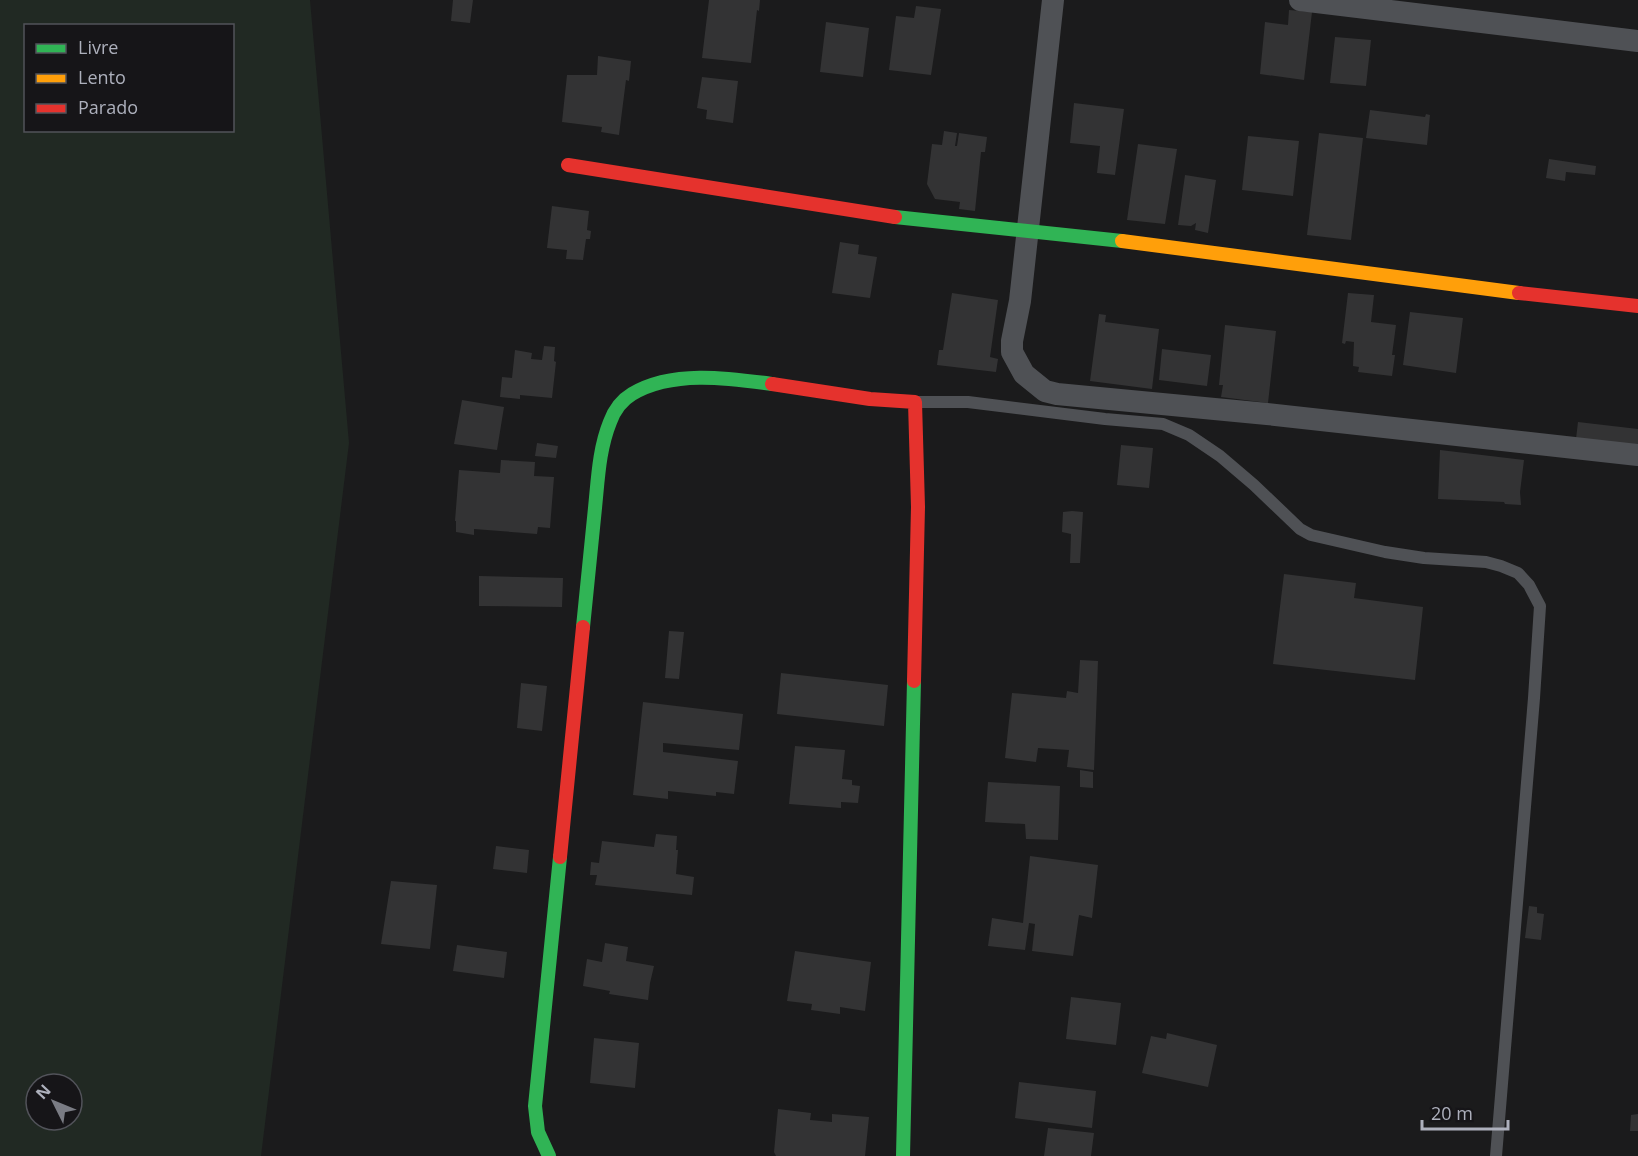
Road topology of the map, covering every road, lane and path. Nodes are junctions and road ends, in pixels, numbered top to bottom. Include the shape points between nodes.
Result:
1 (1053, 0) edge
2 (1300, 0) edge
3 (1638, 40) edge
4 (568, 165) dead end
5 (1028, 230) junction
6 (1638, 306) edge
7 (915, 402) junction
8 (1638, 455) edge
9 (549, 1156) edge
10 (903, 1156) edge
11 (1496, 1156) edge

1 - 5 street
2 - 3 street
4 - 5 street via 914,220
5 - 6 street
5 - 8 street via 1012,352 1024,374 1045,391
7 - 9 street via 713,378 667,381 642,389 630,395 611,418 600,458 535,1106 537,1133
7 - 10 street via 918,507
7 - 11 lane via 968,402 1163,424 1189,435 1220,456 1311,535 1385,552 1486,562 1518,573 1529,585 1540,606

